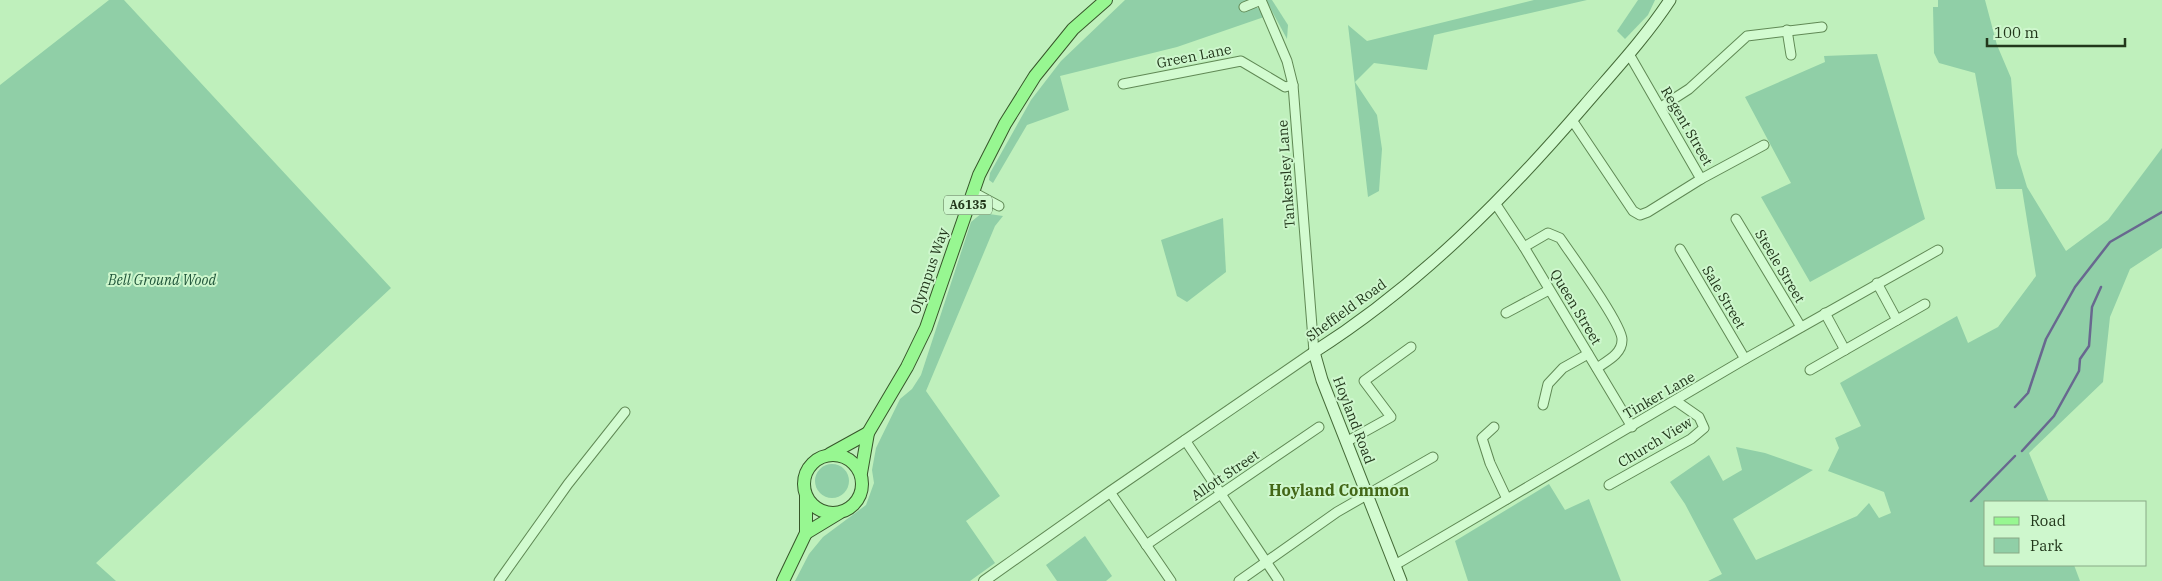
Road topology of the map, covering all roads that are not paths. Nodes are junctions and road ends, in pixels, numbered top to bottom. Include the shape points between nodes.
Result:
1 (1106, 0) edge
2 (1261, 0) edge
3 (1670, 0) edge
4 (1244, 7) dead end
5 (1822, 27) dead end
6 (1787, 30) junction
7 (1629, 54) junction
8 (1792, 55) dead end
9 (1123, 84) dead end
10 (1293, 85) junction
11 (1661, 107) junction
12 (1572, 120) junction
13 (1764, 145) dead end
14 (1701, 179) junction
15 (973, 192) junction
16 (1494, 204) junction
17 (999, 206) dead end
18 (1736, 220) dead end
19 (1524, 247) junction
20 (1680, 249) dead end
21 (1938, 250) dead end
22 (1877, 283) junction
23 (1549, 290) junction
24 (1925, 304) dead end
25 (1506, 313) dead end
26 (1826, 313) junction
27 (1897, 320) junction
28 (1801, 327) junction
29 (1411, 347) dead end
30 (1846, 350) junction
31 (1314, 352) junction
32 (1588, 354) junction
33 (1745, 359) junction
34 (1597, 368) junction
35 (1810, 370) dead end
36 (1676, 401) junction
37 (1543, 405) dead end
38 (625, 412) dead end
39 (1319, 427) dead end
40 (1494, 427) dead end
41 (1632, 427) junction
42 (868, 433) junction
43 (1186, 440) junction
44 (1346, 442) junction
45 (830, 454) junction
46 (1433, 457) dead end
47 (861, 473) junction
48 (1610, 485) dead end
49 (1110, 492) junction
50 (1222, 494) junction
51 (1367, 495) junction
52 (806, 496) junction
53 (1507, 500) junction
54 (840, 513) junction
55 (806, 533) junction
56 (1146, 545) junction
57 (1266, 562) junction
58 (1395, 565) junction
59 (499, 581) edge
60 (783, 581) edge
61 (984, 581) edge
62 (1171, 581) edge
63 (1239, 581) edge
64 (1279, 581) edge
65 (1401, 581) edge

1 - 15 main road, Olympus Way / A6135 via 1073,29 1035,76 1005,124
2 - 4 street, Tankersley Lane
2 - 10 street, Tankersley Lane via 1287,61
3 - 7 main road, Sheffield Road
5 - 6 street
6 - 8 street
6 - 11 street via 1747,36 1689,89
7 - 11 street, Regent Street
7 - 12 main road, Sheffield Road
9 - 10 street, Green Lane via 1242,61 1285,87
10 - 31 street, Tankersley Lane
11 - 14 street, Regent Street
12 - 14 street, Regent Street via 1633,211 1640,214 1648,212
12 - 16 main road, Sheffield Road
13 - 14 street
15 - 17 street
15 - 42 main road, Olympus Way / A6135 via 926,328
16 - 19 street, Queen Street
16 - 31 main road, Sheffield Road via 1414,278
18 - 28 street, Steele Street
19 - 23 street, Queen Street
19 - 34 street via 1548,233 1560,238 1614,321 1623,340 1620,349
20 - 33 street, Sale Street
21 - 22 street, Tinker Lane
22 - 26 street, Tinker Lane
22 - 27 street
23 - 25 street
23 - 32 street, Queen Street
24 - 27 street
26 - 28 street, Tinker Lane
26 - 30 street
27 - 30 street
28 - 33 street, Tinker Lane
29 - 44 street via 1364,381 1391,417
30 - 35 street
31 - 43 street, Sheffield Road
31 - 44 main road, Hoyland Road
32 - 34 street, Queen Street
32 - 37 street via 1563,368 1548,384
33 - 36 street, Tinker Lane
34 - 41 street, Queen Street
36 - 41 street, Tinker Lane
36 - 48 street, Church View via 1699,417 1704,428 1691,439
38 - 59 street via 568,484
39 - 50 street, Allott Street
40 - 53 street via 1482,438
41 - 53 street, Tinker Lane
42 - 45 main road
42 - 47 main road, Olympus Way / A6135
43 - 49 street, Sheffield Road
43 - 50 street
44 - 51 main road, Hoyland Road
45 - 47 main road via 848,458
45 - 52 main road via 813,462 808,469 804,478
46 - 51 street
47 - 54 main road, Olympus Way / A6135 via 863,483 859,498
49 - 56 street
49 - 61 street, Sheffield Road
50 - 56 street, Allott Street
50 - 57 street
51 - 57 street
51 - 58 main road, Hoyland Road
52 - 54 main road via 820,510 829,514
52 - 55 main road
53 - 58 street, Tinker Lane
54 - 55 main road, Olympus Way / A6135
55 - 60 main road
56 - 62 street
57 - 63 street
57 - 64 street
58 - 65 main road, Hoyland Road

